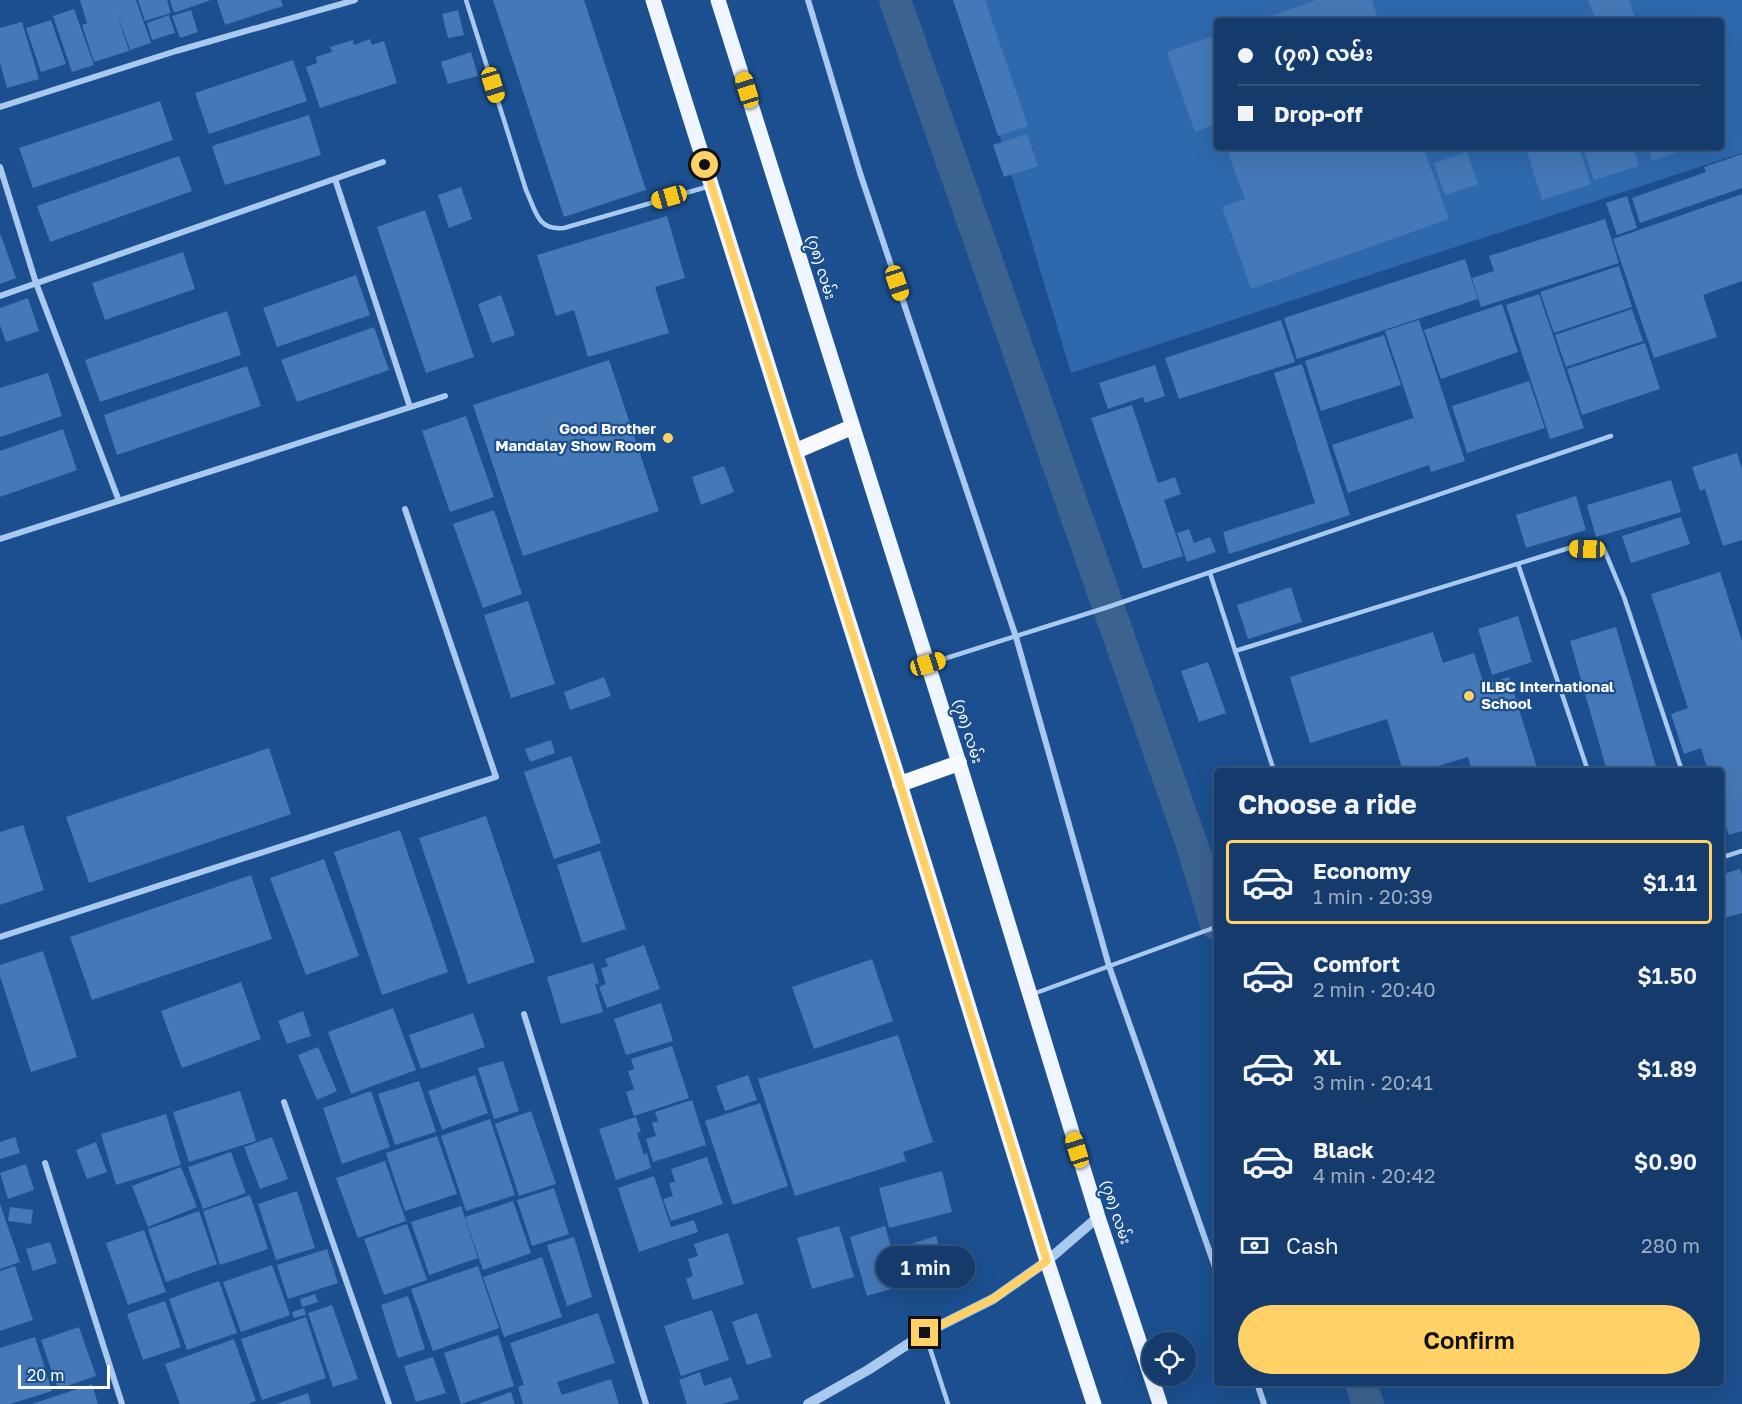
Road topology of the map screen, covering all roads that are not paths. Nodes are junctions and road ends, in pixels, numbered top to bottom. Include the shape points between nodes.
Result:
1 (355, 0) edge
2 (466, 0) edge
3 (653, 0) edge
4 (718, 0) edge
5 (808, 0) edge
6 (0, 107) edge
7 (383, 162) dead end
8 (0, 167) edge
9 (335, 179) junction
10 (712, 185) junction
11 (36, 283) junction
12 (0, 296) edge
13 (445, 396) dead end
14 (410, 407) junction
15 (852, 428) junction
16 (1611, 436) dead end
17 (796, 451) junction
18 (118, 501) junction
19 (405, 509) dead end
20 (0, 539) edge
21 (1518, 564) junction
22 (1210, 573) junction
23 (1016, 637) junction
24 (1235, 651) junction
25 (928, 664) junction
26 (959, 763) junction
27 (1274, 768) edge
28 (1587, 768) edge
29 (1681, 768) edge
30 (900, 784) junction
31 (1742, 851) edge
32 (1724, 857) edge
33 (1214, 928) edge
34 (0, 937) edge
35 (1109, 966) junction
36 (1030, 995) junction
37 (524, 1014) dead end
38 (284, 1102) dead end
39 (45, 1162) dead end
40 (1098, 1216) junction
41 (1047, 1261) junction
42 (1214, 1264) edge
43 (925, 1333) junction
44 (1258, 1386) edge
45 (122, 1404) edge
46 (389, 1404) edge
47 (646, 1404) edge
48 (808, 1404) edge
49 (948, 1404) edge
50 (1094, 1404) edge
51 (1160, 1404) edge
52 (1264, 1404) edge

1 - 6 street
2 - 10 lane via 526,190 546,227 564,228
3 - 10 main road
4 - 15 main road, (၇၈) လမ်း
5 - 23 street via 860,173
7 - 9 street
8 - 11 street
9 - 11 street
9 - 14 street
10 - 17 main road
11 - 12 street
11 - 18 street
13 - 14 street
14 - 18 street
15 - 17 highway
15 - 25 main road, (၇၈) လမ်း
16 - 22 lane
17 - 30 main road
18 - 20 street
19 - 34 street via 496,777
21 - 24 lane
21 - 28 lane
21 - 29 lane via 1569,548 1604,549
22 - 23 lane
22 - 24 lane
23 - 25 lane
23 - 35 street
24 - 27 lane
25 - 26 main road, (၇၈) လမ်း
26 - 30 highway
26 - 36 main road, (၇၈) လမ်း
30 - 41 main road
31 - 32 lane
33 - 35 lane
35 - 36 lane
35 - 42 street
36 - 40 main road, (၇၈) လမ်း
37 - 47 street
38 - 46 street
39 - 45 street
40 - 41 street
40 - 51 main road, (၇၈) လမ်း
41 - 43 street via 993,1299
41 - 50 main road
43 - 48 street
43 - 49 lane
44 - 52 street

